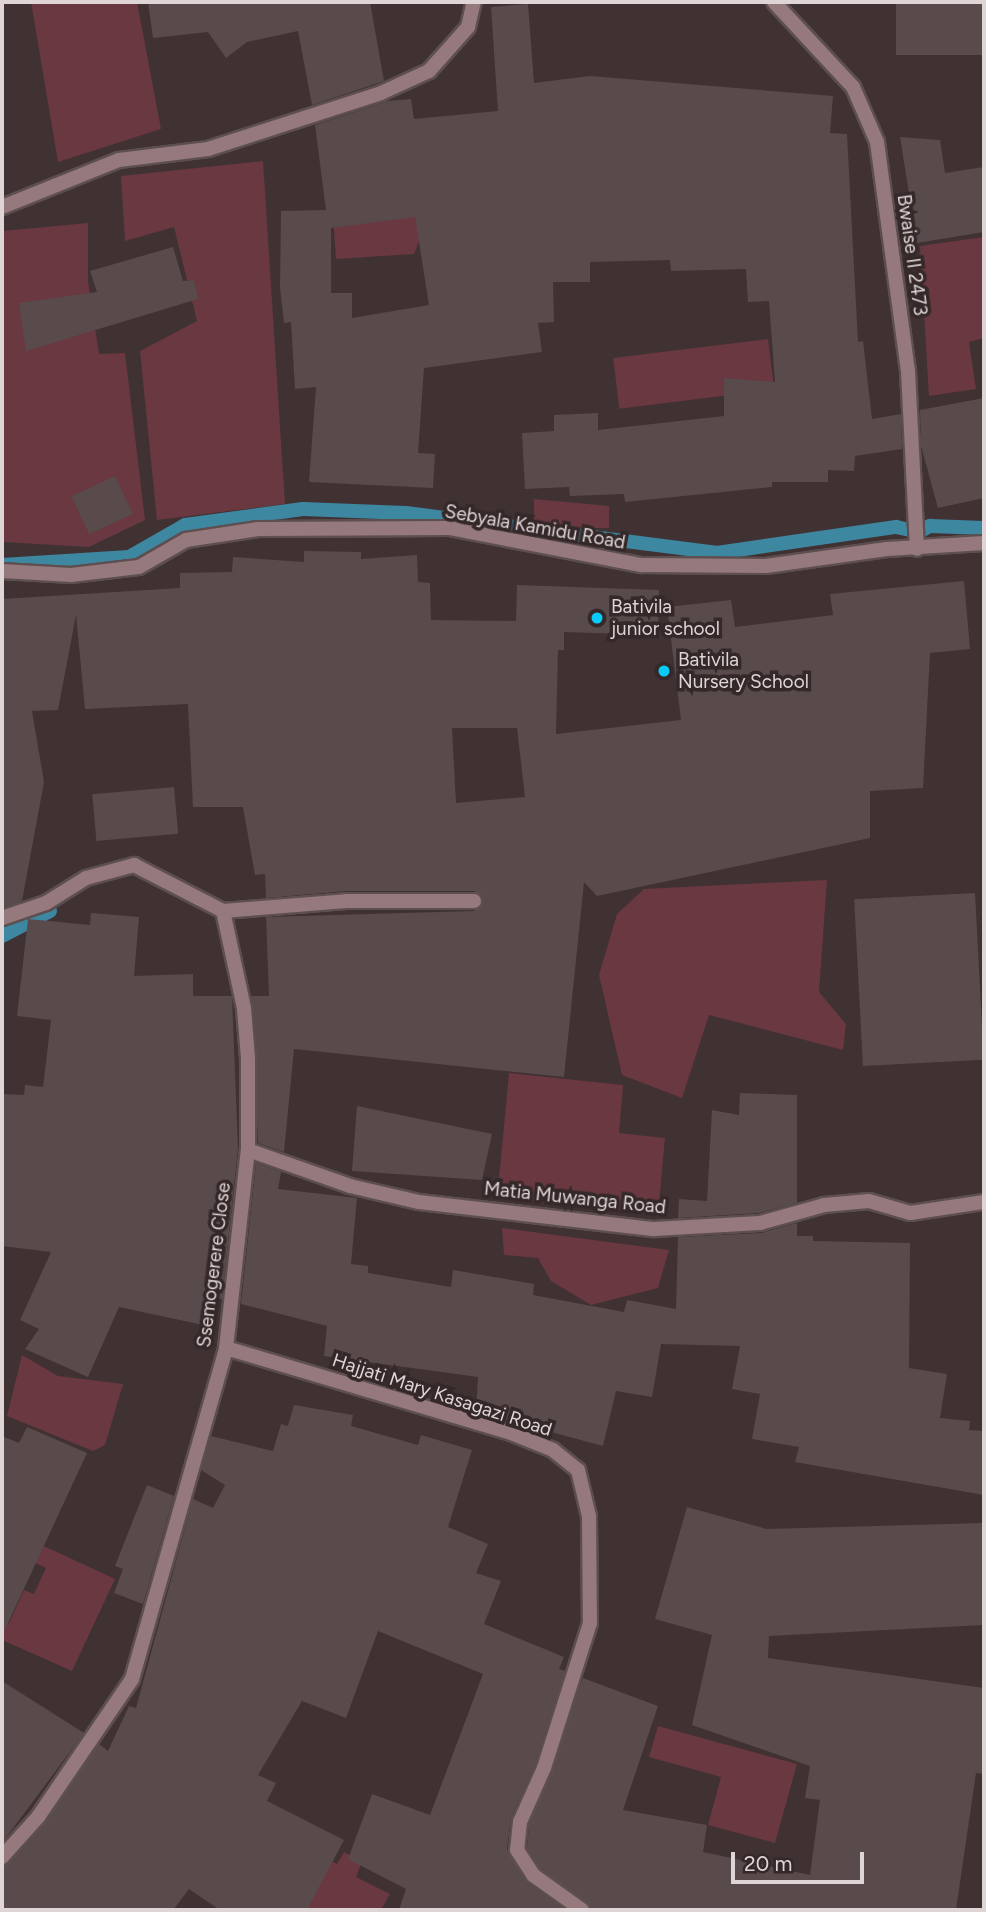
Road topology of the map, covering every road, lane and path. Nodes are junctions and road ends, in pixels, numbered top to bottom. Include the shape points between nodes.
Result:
1 (474, 2) edge
2 (774, 2) edge
3 (2, 207) edge
4 (984, 543) edge
5 (917, 549) junction
6 (2, 570) edge
7 (474, 901) dead end
8 (223, 911) junction
9 (2, 918) edge
10 (248, 1150) junction
11 (984, 1202) edge
12 (226, 1348) junction
13 (2, 1857) edge
14 (582, 1910) edge

1 - 3 street via 468,27 429,71 382,93 208,149 119,160
2 - 5 street, Bwaise II 2473 via 853,87 877,142 908,371
4 - 5 street, Sebyala Kamidu Road
5 - 6 street, Sebyala Kamidu Road via 766,566 642,565 449,528 258,529 186,540 139,567 71,575
7 - 8 street via 346,901
8 - 9 street via 134,865 86,877 46,903
8 - 10 street, Ssemogerere Close via 244,1008
10 - 11 street, Matia Muwanga Road via 350,1186 419,1202 654,1228 727,1227 869,1201 910,1213
10 - 12 street, Ssemogerere Close
12 - 13 street, Ssemogerere Close via 132,1679 38,1817
12 - 14 street, Hajjati Mary Kasagazi Road via 511,1433 552,1450 578,1471 589,1516 590,1623 556,1733 520,1822 517,1850 533,1875

